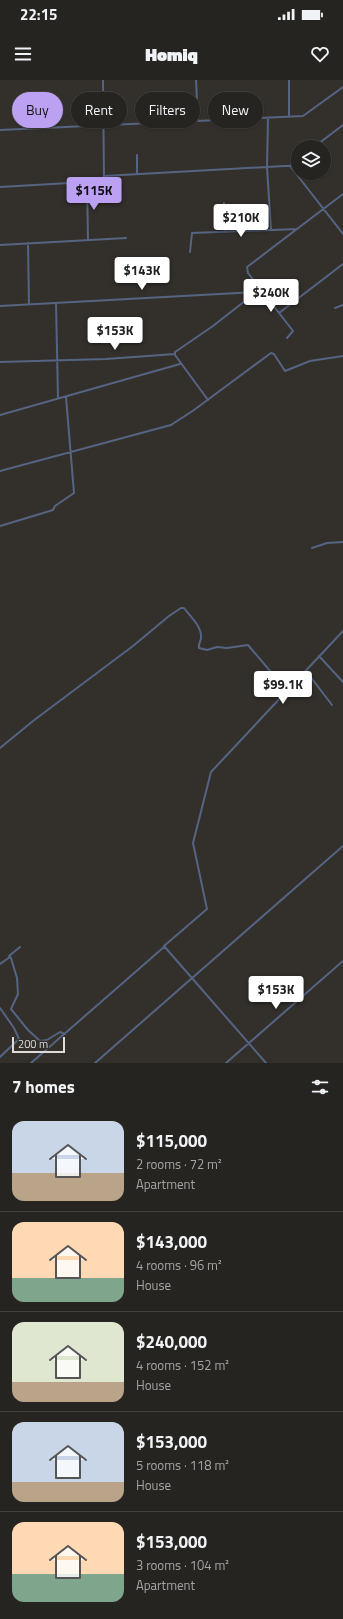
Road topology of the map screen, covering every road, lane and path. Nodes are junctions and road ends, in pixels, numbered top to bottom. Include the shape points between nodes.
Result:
1 (103, 80) edge
2 (196, 80) edge
3 (289, 80) edge
4 (343, 87) edge
5 (103, 92) edge
6 (197, 92) edge
7 (289, 117) junction
8 (268, 118) junction
9 (200, 121) edge
10 (343, 125) edge
11 (71, 127) edge
12 (103, 128) edge
13 (0, 130) edge
14 (323, 140) edge
15 (137, 154) dead end
16 (290, 166) joint
17 (268, 167) junction
18 (137, 174) junction
19 (104, 176) junction
20 (87, 182) junction
21 (0, 187) edge
22 (343, 194) edge
23 (224, 203) dead end
24 (323, 209) junction
25 (271, 229) junction
26 (297, 229) junction
27 (224, 232) junction
28 (343, 234) edge
29 (126, 238) dead end
30 (88, 240) junction
31 (28, 243) junction
32 (0, 245) edge
33 (190, 252) dead end
34 (343, 264) edge
35 (261, 289) junction
36 (256, 292) junction
37 (56, 303) junction
38 (29, 304) junction
39 (343, 305) edge
40 (0, 306) edge
41 (334, 308) dead end
42 (279, 313) junction
43 (287, 338) dead end
44 (175, 354) junction
45 (343, 356) edge
46 (57, 360) junction
47 (0, 362) edge
48 (180, 364) junction
49 (66, 396) junction
50 (58, 398) junction
51 (208, 400) junction
52 (0, 415) edge
53 (70, 452) junction
54 (0, 471) edge
55 (0, 526) edge
56 (343, 542) edge
57 (312, 548) dead end
58 (343, 631) edge
59 (319, 656) junction
60 (305, 671) junction
61 (343, 682) edge
62 (287, 691) junction
63 (332, 705) dead end
64 (0, 748) edge
65 (343, 846) edge
66 (164, 946) junction
67 (20, 947) dead end
68 (9, 956) junction
69 (343, 961) edge
70 (0, 964) edge
71 (192, 978) junction
72 (0, 1008) edge
73 (64, 1034) junction
74 (249, 1043) junction
75 (0, 1058) edge
76 (31, 1063) edge
77 (95, 1063) edge
78 (226, 1063) edge
79 (266, 1063) edge

1 - 5 street
2 - 6 street
3 - 7 street
4 - 7 street via 306,116
7 - 8 street
8 - 9 street
8 - 17 street
10 - 14 street
11 - 13 street
12 - 19 street
15 - 18 street
16 - 17 street
16 - 24 street
17 - 18 street
17 - 25 street
18 - 19 street
19 - 20 street via 102,182
20 - 21 street
20 - 30 street
22 - 24 street
23 - 27 street
24 - 26 street
24 - 28 street
25 - 26 street
25 - 27 street
26 - 35 street via 247,267 248,273
27 - 33 street via 192,234
29 - 30 street
30 - 31 street
31 - 32 street
31 - 38 street
34 - 42 street
35 - 36 street
35 - 42 street
36 - 37 street
36 - 44 street
37 - 38 street
37 - 46 street
38 - 40 street
39 - 41 street
42 - 43 street via 293,331
44 - 46 street
44 - 48 street
45 - 51 street via 310,361 285,371 271,353
46 - 47 street
46 - 50 street
48 - 49 street
48 - 51 street
49 - 50 street
49 - 53 street
50 - 52 street
51 - 53 street via 168,426
53 - 54 street
53 - 55 street via 74,493 53,510
56 - 57 street
58 - 59 street
59 - 60 street
59 - 61 street
60 - 62 street
60 - 63 street
62 - 64 street via 248,645 207,650 199,648 202,638 200,630 184,608 181,608
62 - 66 street via 211,772 193,843 207,909
65 - 71 street
66 - 71 street
66 - 73 street
67 - 68 street
68 - 70 street
68 - 73 street via 18,978 18,994 12,1011 40,1041 60,1032
69 - 74 street
71 - 74 street
71 - 77 street
72 - 75 street via 19,1039
73 - 76 street
74 - 78 street
74 - 79 street

